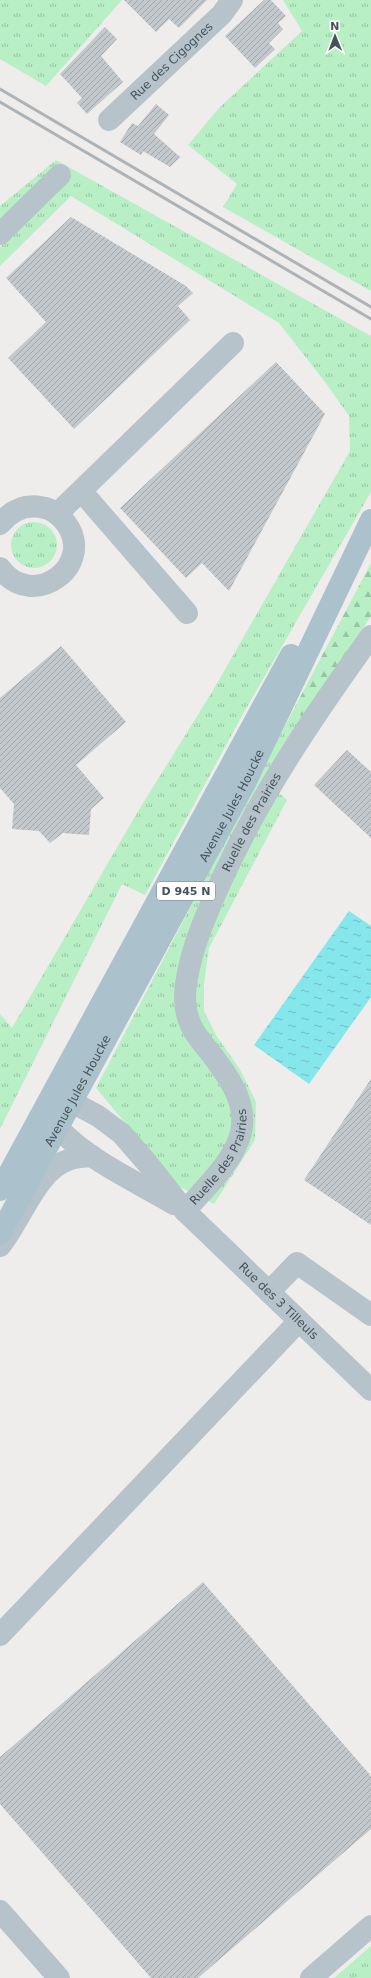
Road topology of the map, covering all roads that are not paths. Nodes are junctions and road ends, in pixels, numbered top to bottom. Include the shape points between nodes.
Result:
1 (232, 0) edge
2 (109, 120) dead end
3 (60, 175) dead end
4 (0, 234) edge
5 (233, 343) dead end
6 (82, 492) junction
7 (57, 514) junction
8 (371, 520) edge
9 (0, 524) edge
10 (1, 572) edge
11 (187, 613) dead end
12 (371, 636) edge
13 (56, 1101) junction
14 (57, 1127) junction
15 (92, 1156) junction
16 (0, 1190) edge
17 (185, 1211) junction
18 (0, 1234) edge
19 (0, 1246) edge
20 (269, 1292) junction
21 (371, 1315) edge
22 (299, 1321) junction
23 (371, 1390) edge
24 (0, 1634) edge
25 (0, 1911) edge
26 (371, 1926) edge
27 (59, 1978) edge
28 (311, 1978) edge

1 - 2 street, Rue des Cigognes via 222,14
3 - 4 street
5 - 6 street
6 - 7 street
6 - 11 street
7 - 9 street via 44,508 23,508 10,514
7 - 10 street via 68,526 74,548 70,563 60,576 47,584 31,586 16,582
8 - 13 main road, Avenue Jules Houcke / D 945 N via 300,638
12 - 17 street, Ruelle des Prairies via 320,707 259,805 234,853 198,935 187,980 187,1014 195,1033 234,1086 243,1116 240,1137 230,1157
13 - 14 street, Rue des 3 Tilleuls
13 - 16 main road, Avenue Jules Houcke / D 945 N
13 - 17 street, Rue des 3 Tilleuls via 98,1116 122,1134
14 - 15 street, Rue des 3 Tilleuls
14 - 18 main road, Avenue Jules Houcke
15 - 17 street, Rue des 3 Tilleuls
15 - 19 street via 66,1160 50,1171
17 - 20 street, Rue des 3 Tilleuls
20 - 21 street via 297,1263
20 - 22 street, Rue des 3 Tilleuls
22 - 23 street, Rue des 3 Tilleuls
22 - 24 street
25 - 27 street
26 - 28 street

